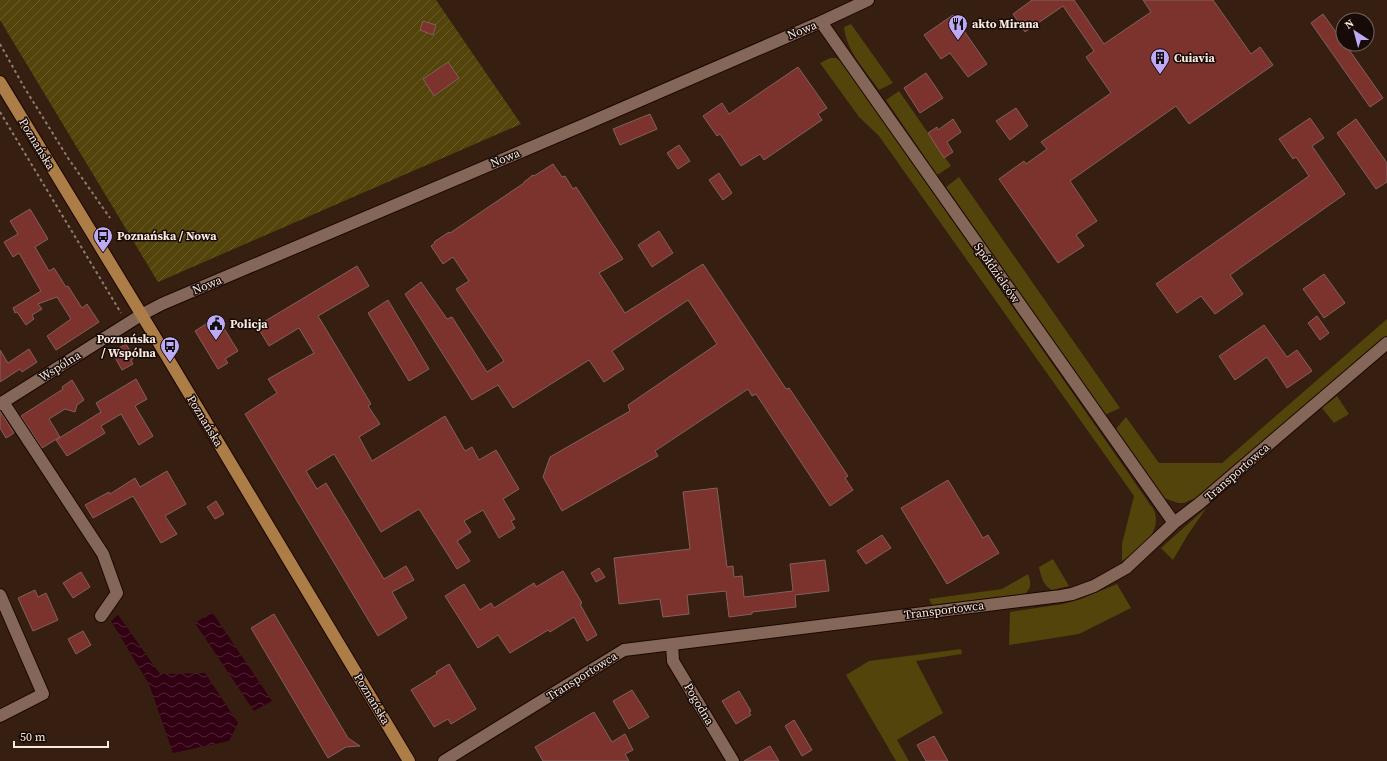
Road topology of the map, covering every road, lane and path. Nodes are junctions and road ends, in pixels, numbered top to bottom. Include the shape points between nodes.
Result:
1 (868, 0) edge
2 (821, 22) junction
3 (0, 44) edge
4 (0, 82) edge
5 (0, 112) edge
6 (110, 218) dead end
7 (141, 314) junction
8 (127, 324) junction
9 (1387, 343) edge
10 (1, 403) edge
11 (1174, 523) junction
12 (0, 595) edge
13 (101, 616) dead end
14 (672, 644) junction
15 (0, 716) edge
16 (409, 761) edge
17 (444, 761) edge
18 (732, 761) edge

1 - 2 street, Nowa
2 - 7 street, Nowa
2 - 11 street, Spółdzielców
3 - 6 path via 68,158
4 - 7 main road, Poznańska
5 - 8 path
7 - 8 street, Wspólna
7 - 16 main road, Poznańska
8 - 10 street, Wspólna
9 - 11 street, Transportowca
10 - 13 street via 103,554 117,594
11 - 14 street, Transportowca via 1126,568 1094,586 1072,594
12 - 15 street via 43,694
14 - 17 street, Transportowca via 624,650
14 - 18 street, Pogodna via 673,661

